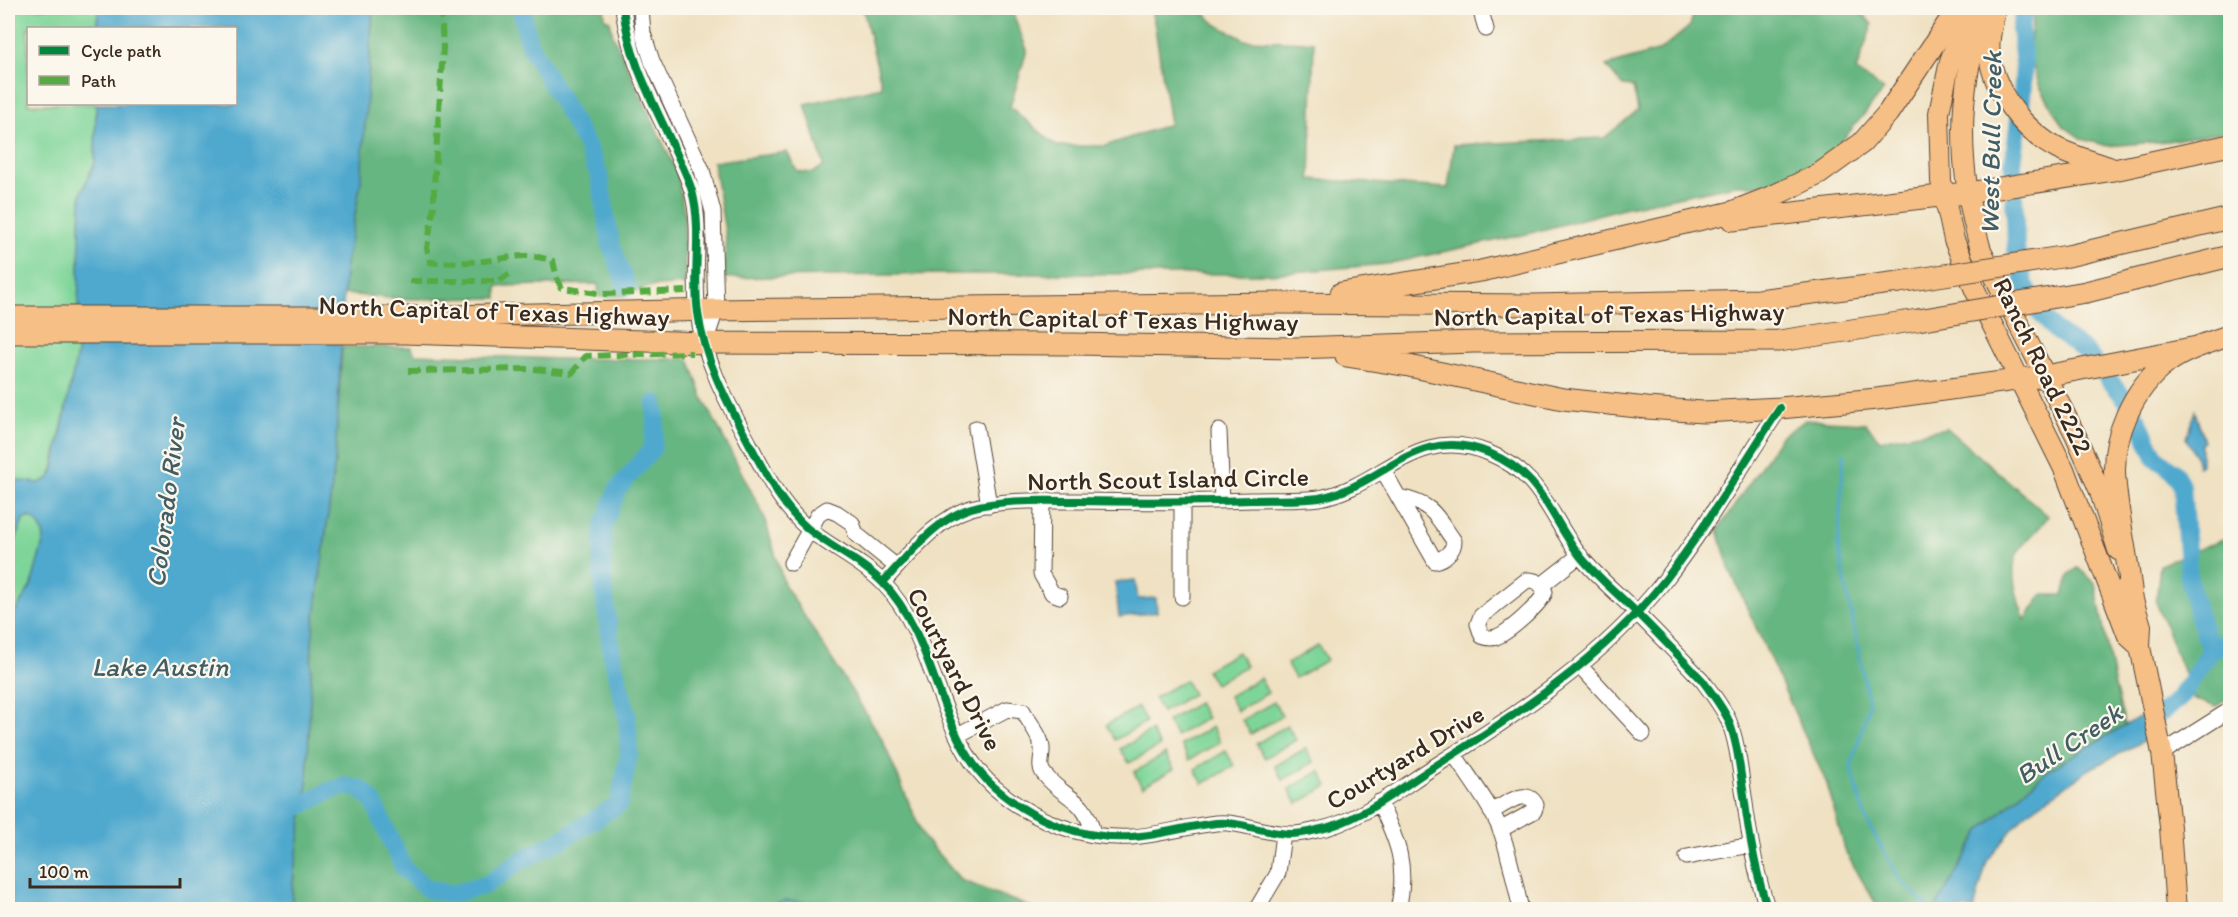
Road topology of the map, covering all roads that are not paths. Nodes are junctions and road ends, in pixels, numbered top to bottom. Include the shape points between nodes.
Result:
1 (623, 8) edge
2 (641, 8) edge
3 (1480, 8) edge
4 (1958, 8) edge
5 (1969, 8) edge
6 (1986, 8) edge
7 (1995, 8) edge
8 (1486, 29) dead end
9 (652, 61) junction
10 (637, 68) junction
11 (2230, 145) edge
12 (2114, 170) junction
13 (1971, 192) junction
14 (1943, 196) junction
15 (2230, 218) edge
16 (1661, 228) junction
17 (2230, 256) edge
18 (1279, 303) junction
19 (706, 310) junction
20 (8, 317) edge
21 (404, 325) junction
22 (8, 333) edge
23 (2230, 335) edge
24 (705, 343) junction
25 (2197, 347) junction
26 (1294, 348) junction
27 (2054, 374) junction
28 (2019, 379) junction
29 (1780, 408) junction
30 (976, 428) dead end
31 (1219, 431) dead end
32 (1383, 470) junction
33 (1399, 497) dead end
34 (1042, 501) junction
35 (1222, 501) junction
36 (1182, 502) junction
37 (989, 505) junction
38 (810, 530) junction
39 (1580, 555) junction
40 (791, 563) dead end
41 (897, 567) junction
42 (883, 582) junction
43 (1542, 585) dead end
44 (1060, 596) dead end
45 (1182, 597) dead end
46 (2132, 598) junction
47 (1636, 612) junction
48 (2140, 647) junction
49 (1580, 666) junction
50 (2230, 711) edge
51 (1642, 734) dead end
52 (958, 735) junction
53 (2162, 753) junction
54 (1454, 754) junction
55 (1379, 802) junction
56 (1491, 812) junction
57 (1500, 830) junction
58 (1092, 834) junction
59 (1283, 834) junction
60 (1751, 845) junction
61 (1687, 857) dead end
62 (1256, 909) edge
63 (1398, 909) edge
64 (1521, 909) edge
65 (1768, 909) edge
66 (2176, 909) edge

1 - 10 street via 626,35
2 - 9 street via 643,33
3 - 8 street
4 - 16 highway via 1888,113 1862,143 1834,165 1732,212
5 - 14 main road, Ranch Road 2222 via 1950,61 1939,113
6 - 13 main road, Ranch Road 2222 via 1966,79 1962,135 1964,176
7 - 12 highway via 1989,48 2000,88 2012,107 2056,148
9 - 10 street
9 - 19 street via 709,193 713,212
10 - 19 street via 692,192
11 - 12 highway
12 - 13 highway
13 - 14 highway
13 - 27 main road, Ranch Road 2222 via 1972,221 1981,250
14 - 16 highway
14 - 28 main road, Ranch Road 2222 via 1954,240
15 - 18 highway, North Capital of Texas Highway, bridge via 2068,256 1758,300 1533,305
16 - 18 highway via 1481,271
17 - 26 highway, North Capital of Texas Highway, bridge via 2086,292 1779,341 1474,342
18 - 19 highway, North Capital of Texas Highway
19 - 21 highway, North Capital of Texas Highway
19 - 24 street
20 - 21 highway, North Capital of Texas Highway
21 - 22 highway, North Capital of Texas Highway
21 - 24 highway, North Capital of Texas Highway
23 - 25 highway
24 - 26 highway, North Capital of Texas Highway
24 - 38 street, Courtyard Drive via 732,411 776,494
25 - 27 highway
25 - 46 highway via 2167,363 2149,381 2118,435 2115,480
26 - 29 highway via 1409,366 1563,399 1703,412
27 - 28 highway
27 - 46 main road, Ranch Road 2222 via 2099,489
28 - 29 highway
28 - 48 main road, Ranch Road 2222 via 2064,469 2128,636
29 - 47 street, Courtyard Drive via 1685,553
30 - 37 street
31 - 35 street
32 - 33 street
32 - 35 street, North Scout Island Circle via 1317,498
32 - 39 street, North Scout Island Circle via 1436,445 1451,444 1492,454 1510,464 1539,490
34 - 36 street, North Scout Island Circle
34 - 37 street, North Scout Island Circle
34 - 44 street via 1041,574 1052,593
35 - 36 street, North Scout Island Circle
36 - 45 street
37 - 41 street, North Scout Island Circle via 971,508 946,521
38 - 40 street
38 - 41 street via 818,515 827,509 837,513
38 - 42 street, Courtyard Drive
39 - 43 street
39 - 47 street, North Scout Island Circle
41 - 42 street, North Scout Island Circle
42 - 52 street, Courtyard Drive via 904,610 921,643
46 - 48 main road, Ranch Road 2222 via 2140,626
47 - 49 street, Courtyard Drive
47 - 60 street, North Scout Island Circle via 1702,680 1728,718 1739,761
48 - 53 main road, Ranch Road 2222
49 - 51 street
49 - 54 street, Courtyard Drive
50 - 53 street
52 - 58 street, Courtyard Drive via 976,767 994,787 1051,825
52 - 58 street via 1007,709 1023,711 1042,748 1040,768 1082,806 1090,818
53 - 66 main road, Ranch Road 2222
54 - 55 street, Courtyard Drive
54 - 56 street
55 - 59 street, Courtyard Drive via 1339,825
55 - 63 street via 1397,840 1402,864
56 - 57 street
56 - 57 street via 1521,796 1533,799 1536,805 1533,811
57 - 64 street
58 - 59 street, Courtyard Drive via 1131,837 1222,822
59 - 62 street via 1278,873
60 - 61 street
60 - 65 street, North Scout Island Circle

